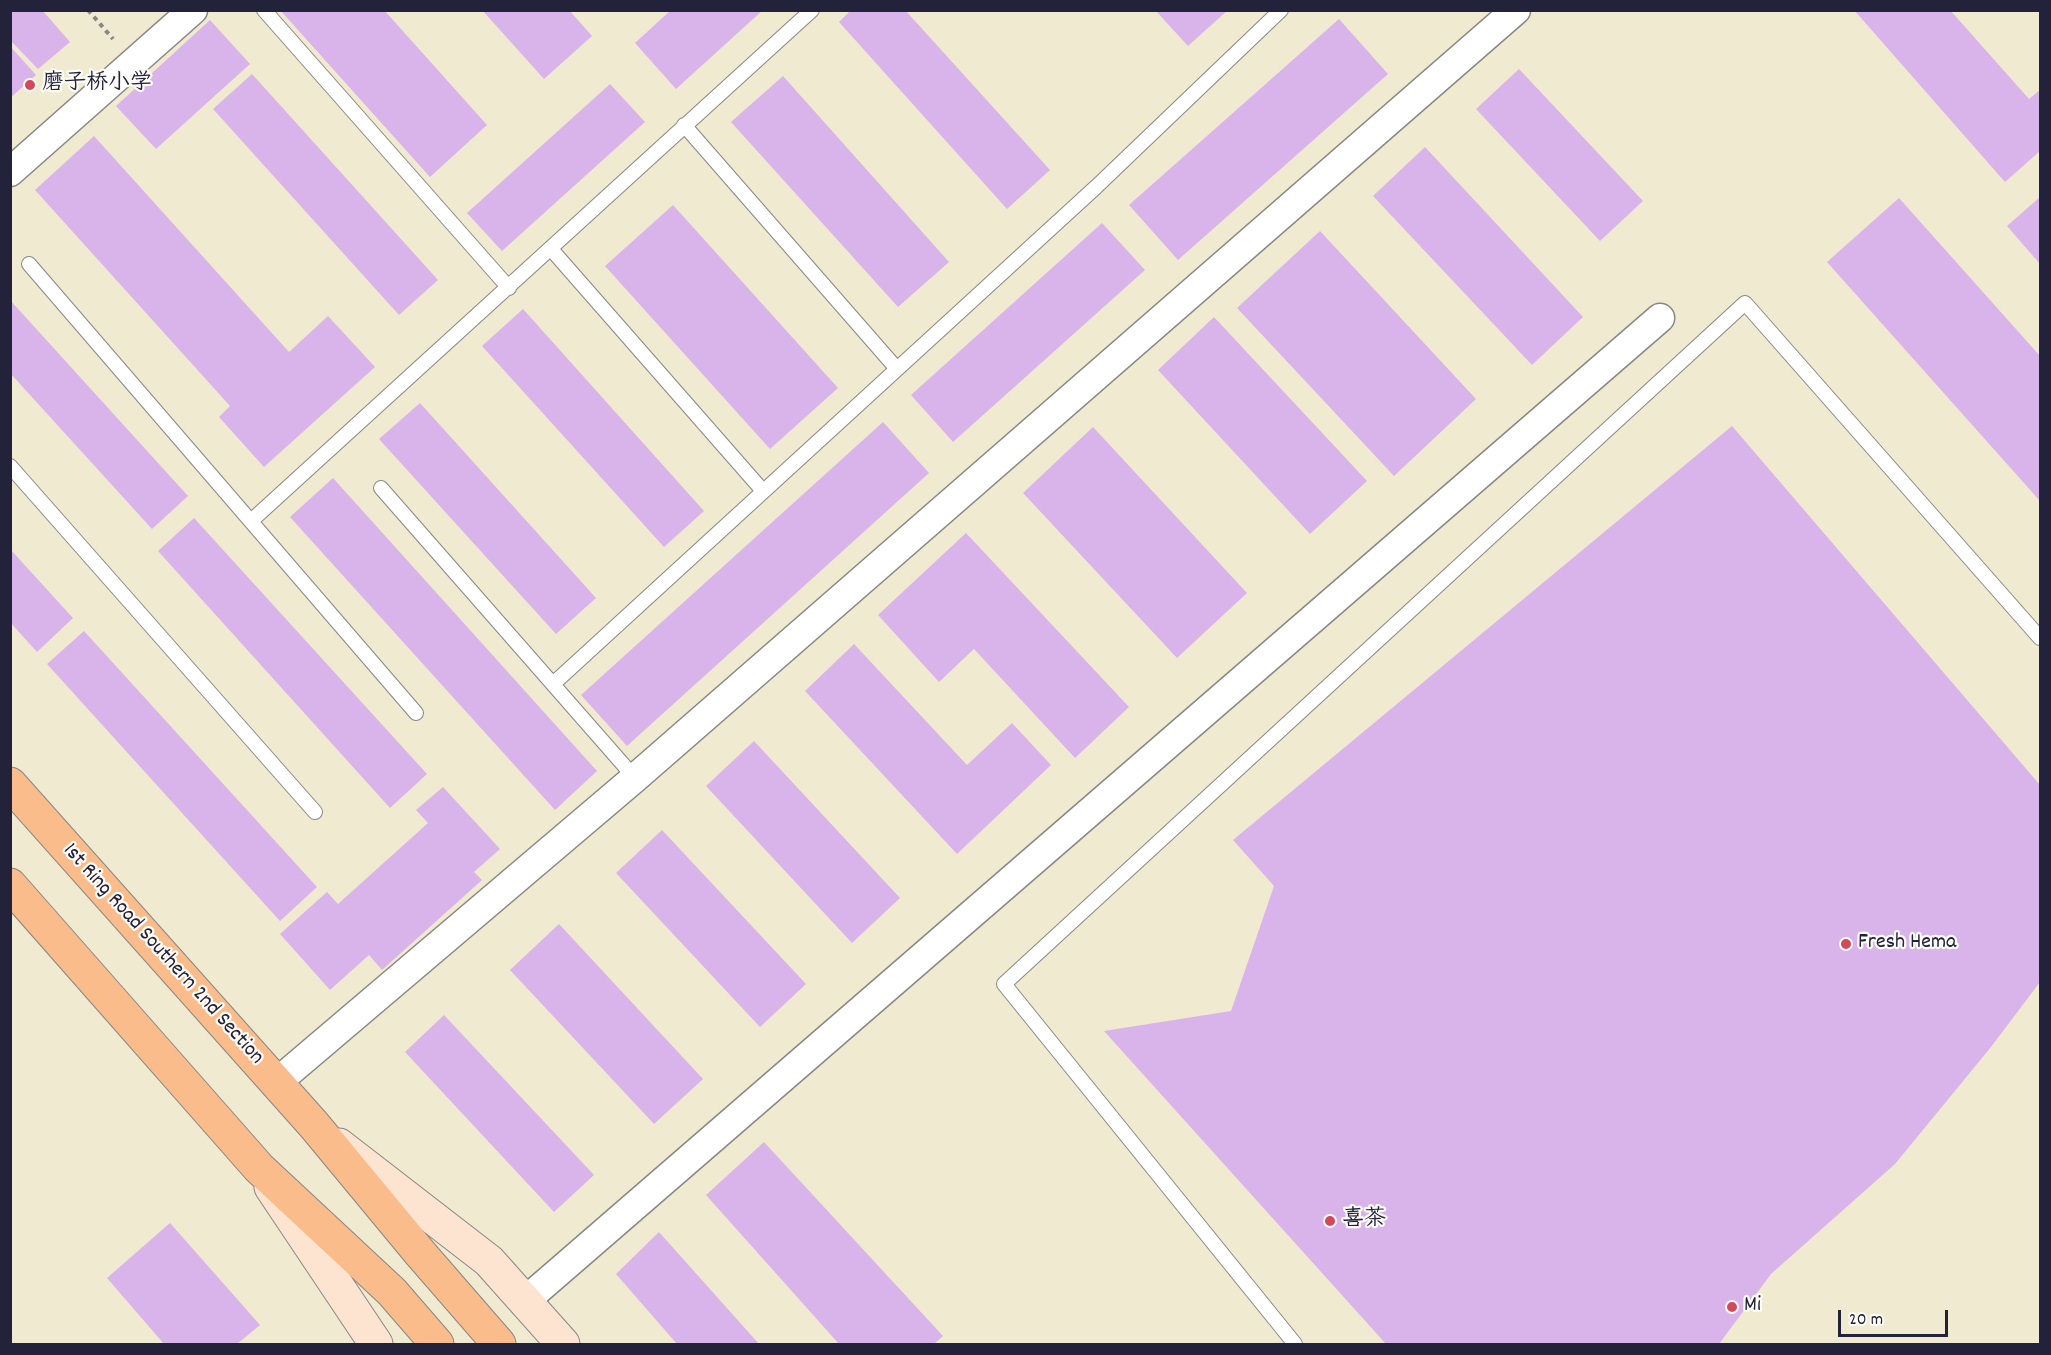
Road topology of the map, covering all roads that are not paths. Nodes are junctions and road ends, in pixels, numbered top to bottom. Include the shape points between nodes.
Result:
1 (193, 10) edge
2 (264, 10) edge
3 (812, 10) edge
4 (1281, 10) edge
5 (1516, 10) edge
6 (684, 125) junction
7 (10, 172) edge
8 (551, 249) junction
9 (29, 264) dead end
10 (509, 288) junction
11 (1660, 318) dead end
12 (897, 369) junction
13 (10, 466) edge
14 (381, 488) dead end
15 (763, 492) junction
16 (251, 521) junction
17 (2040, 638) edge
18 (553, 684) junction
19 (416, 713) dead end
20 (635, 778) junction
21 (10, 784) edge
22 (315, 812) dead end
23 (10, 885) edge
24 (276, 1083) junction
25 (315, 1125) junction
26 (259, 1168) junction
27 (525, 1301) junction
28 (375, 1344) edge
29 (437, 1344) edge
30 (499, 1344) edge
31 (563, 1344) edge
32 (1295, 1344) edge

1 - 7 street
2 - 10 lane
3 - 6 lane
4 - 12 lane
5 - 20 street
6 - 8 lane
6 - 12 lane
8 - 10 lane
8 - 15 lane
9 - 16 lane
10 - 16 lane
11 - 27 street
12 - 15 lane
13 - 22 lane
14 - 18 lane
15 - 18 lane
16 - 19 lane
17 - 32 lane via 1745,303 1004,984
18 - 20 lane
20 - 24 street
21 - 24 main road, 1st Ring Road Southern 2nd Section
23 - 26 main road
24 - 25 main road, 1st Ring Road Southern 2nd Section
25 - 27 main road, 1st Ring Road Southern 2nd Section via 489,1261
25 - 30 main road, 1st Ring Road Southern 2nd Section
26 - 28 main road
26 - 29 main road via 392,1292
27 - 31 main road, 1st Ring Road Southern 2nd Section

